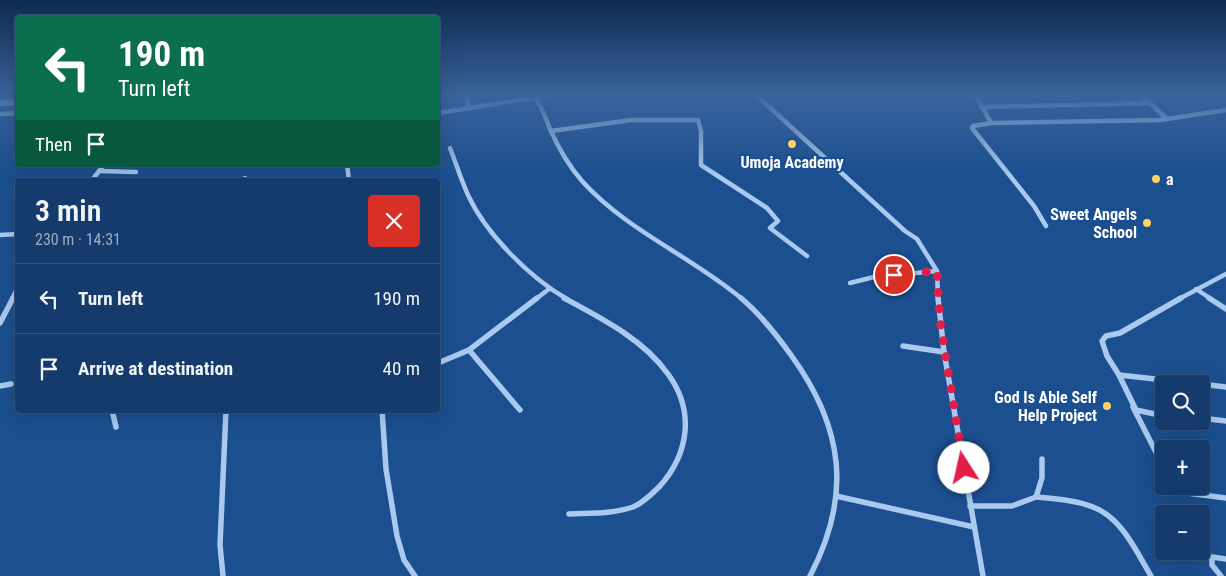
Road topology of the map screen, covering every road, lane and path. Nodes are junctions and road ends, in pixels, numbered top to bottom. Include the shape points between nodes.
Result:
1 (547, 121) edge
2 (625, 121) edge
3 (698, 121) edge
4 (784, 121) edge
5 (1138, 121) edge
6 (991, 123) joint
7 (551, 131) junction
8 (450, 148) dead end
9 (103, 167) edge
10 (99, 172) junction
11 (136, 172) dead end
12 (94, 178) edge
13 (1046, 226) dead end
14 (15, 234) edge
15 (0, 235) edge
16 (807, 256) dead end
17 (937, 271) junction
18 (1226, 274) edge
19 (850, 283) dead end
20 (549, 288) junction
21 (1196, 288) junction
22 (15, 292) edge
23 (1226, 309) edge
24 (0, 323) edge
25 (903, 346) dead end
26 (469, 350) junction
27 (944, 352) junction
28 (440, 362) edge
29 (1119, 375) junction
30 (1155, 379) edge
31 (11, 384) dead end
32 (1210, 385) edge
33 (0, 386) edge
34 (1226, 386) edge
35 (1133, 407) junction
36 (520, 410) dead end
37 (113, 413) edge
38 (226, 413) edge
39 (382, 413) edge
40 (1155, 414) edge
41 (1210, 419) edge
42 (1226, 421) edge
43 (116, 427) dead end
44 (1155, 450) edge
45 (1042, 459) dead end
46 (1202, 495) edge
47 (836, 496) junction
48 (1036, 497) junction
49 (1226, 498) edge
50 (970, 506) junction
51 (569, 514) dead end
52 (974, 528) junction
53 (1226, 559) edge
54 (223, 576) edge
55 (415, 576) edge
56 (810, 576) edge
57 (983, 576) edge
58 (1151, 576) edge
59 (1221, 576) edge

1 - 7 street
2 - 7 street
3 - 16 street via 702,165 768,208 778,221 770,228
4 - 17 street via 917,239
5 - 6 street
6 - 13 street via 972,128
7 - 47 street via 562,155 600,199 728,288 752,308 788,348 827,420 836,455
8 - 20 street via 482,220 498,241
9 - 10 street
10 - 11 street
10 - 12 street
14 - 15 street
17 - 19 street via 874,277
17 - 27 street
18 - 21 street
20 - 26 street
20 - 51 street via 644,347 677,387 684,409 684,446 672,472 653,493 634,506 611,513
21 - 23 street
21 - 29 street via 1120,333 1106,336 1102,342
22 - 24 street
25 - 27 street
26 - 28 street
26 - 36 street
27 - 50 street
29 - 30 street
29 - 35 street
31 - 33 street
32 - 34 street
35 - 40 street
35 - 44 street
37 - 43 street
38 - 54 street via 220,545
39 - 55 street via 386,469 398,536 404,560
41 - 42 street
45 - 48 street via 1042,478
46 - 49 street
47 - 52 street
47 - 56 street via 825,547
48 - 50 street via 1012,506
48 - 58 street via 1100,510 1132,544
50 - 52 street
52 - 57 street
53 - 59 street via 1212,557 1212,565

